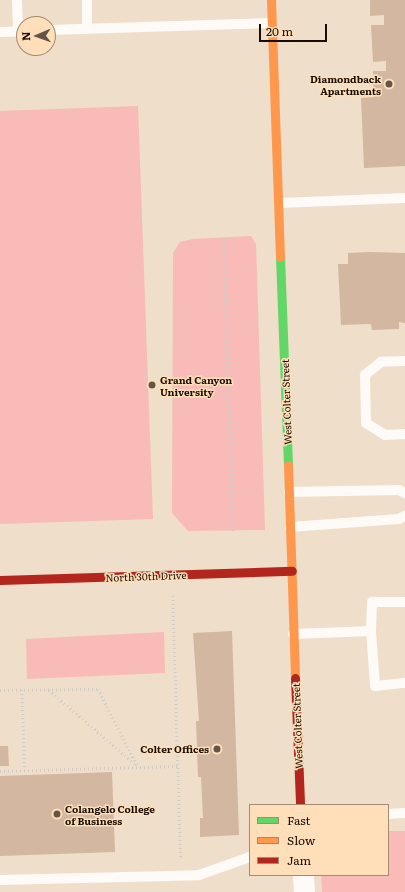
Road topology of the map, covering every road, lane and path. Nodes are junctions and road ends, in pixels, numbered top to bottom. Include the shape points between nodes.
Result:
1 (17, 0) edge
2 (87, 0) edge
3 (271, 0) edge
4 (19, 16) edge
5 (272, 23) junction
6 (88, 29) junction
7 (56, 30) edge
8 (16, 31) edge
9 (0, 32) edge
10 (405, 198) edge
11 (280, 203) junction
12 (224, 238) dead end
13 (405, 361) edge
14 (405, 434) edge
15 (289, 492) junction
16 (405, 493) edge
17 (405, 516) edge
18 (290, 527) junction
19 (233, 531) dead end
20 (292, 572) junction
21 (172, 575) junction
22 (0, 580) edge
23 (405, 602) edge
24 (371, 631) junction
25 (293, 634) junction
26 (405, 683) edge
27 (0, 690) edge
28 (22, 690) junction
29 (49, 690) junction
30 (178, 766) junction
31 (138, 767) junction
32 (25, 770) junction
33 (0, 771) edge
34 (300, 804) edge
35 (405, 813) edge
36 (389, 814) edge
37 (249, 857) edge
38 (182, 876) junction
39 (303, 876) edge
40 (0, 880) edge
41 (304, 892) edge

1 - 4 lane
2 - 6 lane
3 - 5 street, West Colter Street
5 - 6 lane
5 - 11 street, West Colter Street
6 - 7 lane
8 - 9 lane
10 - 11 lane
11 - 15 street, West Colter Street
12 - 19 path
13 - 14 lane via 381,362 365,375 366,423 385,435
15 - 16 lane via 399,490
15 - 18 street, West Colter Street
17 - 18 lane
18 - 20 street, West Colter Street
20 - 21 street, North 30th Drive
20 - 25 street, West Colter Street
21 - 22 street, North 30th Drive
21 - 30 path
23 - 24 lane via 372,602
24 - 25 lane
24 - 26 lane via 376,686
25 - 34 street, West Colter Street
27 - 28 path
28 - 29 path
28 - 32 path
29 - 31 path
29 - 31 path via 98,689
30 - 31 path
30 - 38 path
31 - 32 path
32 - 33 path
35 - 36 lane
37 - 38 lane via 200,875
38 - 40 lane
39 - 41 street

